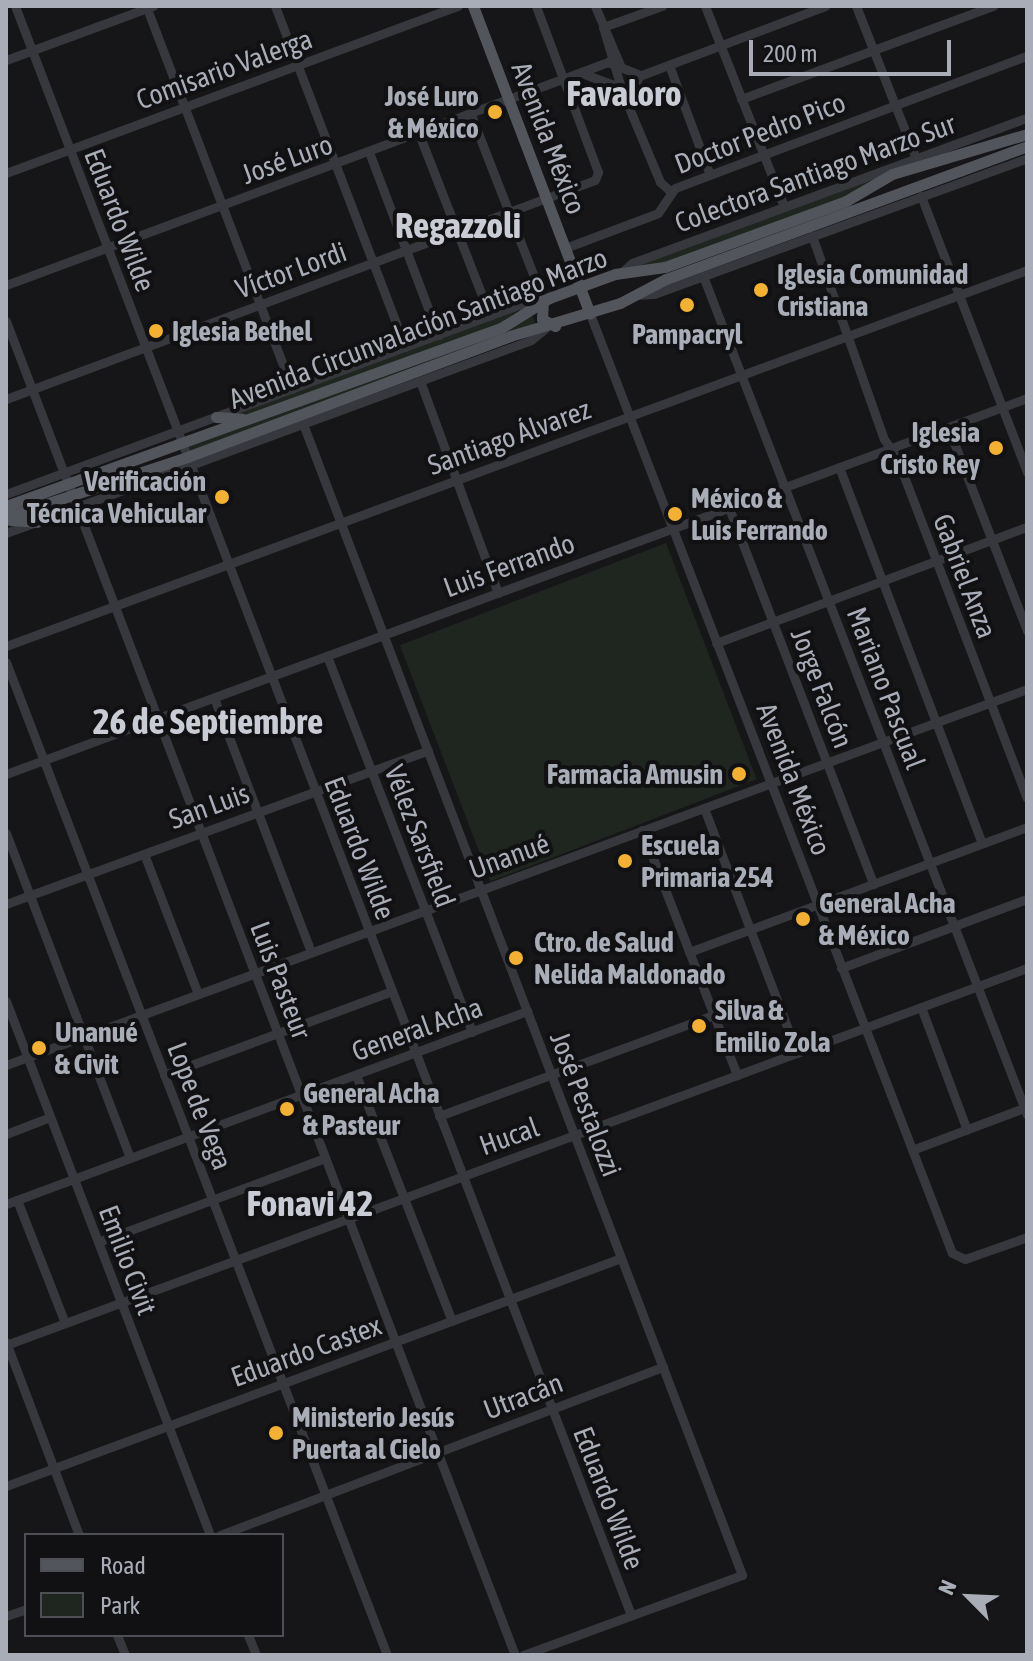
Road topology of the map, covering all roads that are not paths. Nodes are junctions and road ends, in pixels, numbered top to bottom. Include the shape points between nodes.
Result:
1 (15, 6) edge
2 (275, 6) edge
3 (458, 6) edge
4 (473, 6) edge
5 (536, 6) edge
6 (595, 6) edge
7 (662, 6) edge
8 (705, 6) edge
9 (825, 6) edge
10 (856, 6) edge
11 (993, 6) edge
12 (148, 7) edge
13 (603, 27) junction
14 (720, 45) junction
15 (874, 50) junction
16 (32, 51) junction
17 (1027, 56) edge
18 (6, 60) edge
19 (616, 63) junction
20 (297, 65) junction
21 (669, 65) junction
22 (584, 74) junction
23 (641, 75) junction
24 (564, 81) junction
25 (625, 89) junction
26 (741, 99) junction
27 (509, 101) junction
28 (895, 105) junction
29 (184, 107) junction
30 (471, 115) junction
31 (1027, 118) edge
32 (419, 134) junction
33 (1027, 134) edge
34 (1027, 146) edge
35 (70, 149) junction
36 (369, 152) junction
37 (763, 155) junction
38 (928, 156) junction
39 (1027, 158) edge
40 (335, 165) junction
41 (891, 168) junction
42 (6, 173) edge
43 (710, 175) junction
44 (883, 178) junction
45 (944, 184) junction
46 (670, 191) junction
47 (921, 196) junction
48 (547, 199) junction
49 (899, 200) junction
50 (222, 206) junction
51 (784, 207) junction
52 (509, 213) junction
53 (457, 232) junction
54 (812, 236) junction
55 (107, 248) junction
56 (565, 248) junction
57 (406, 251) junction
58 (373, 263) junction
59 (1027, 270) edge
60 (615, 274) junction
61 (703, 276) junction
62 (6, 285) edge
63 (580, 287) junction
64 (635, 295) junction
65 (959, 295) junction
66 (540, 302) junction
67 (620, 303) junction
68 (260, 305) junction
69 (590, 314) junction
70 (490, 316) junction
71 (6, 321) edge
72 (559, 325) junction
73 (546, 328) junction
74 (438, 335) junction
75 (847, 337) junction
76 (145, 347) junction
77 (405, 347) junction
78 (742, 376) junction
79 (420, 381) junction
80 (32, 389) junction
81 (292, 389) junction
82 (1027, 398) edge
83 (6, 399) edge
84 (300, 403) junction
85 (1002, 407) junction
86 (630, 416) junction
87 (216, 417) junction
88 (303, 424) junction
89 (948, 427) junction
90 (179, 436) junction
91 (890, 448) junction
92 (189, 462) junction
93 (839, 467) junction
94 (1027, 472) edge
95 (65, 477) junction
96 (456, 480) junction
97 (785, 487) junction
98 (6, 494) edge
99 (75, 502) junction
100 (6, 506) edge
101 (729, 508) junction
102 (6, 519) edge
103 (37, 522) junction
104 (341, 523) junction
105 (1027, 527) edge
106 (673, 528) junction
107 (6, 533) edge
108 (992, 540) junction
109 (936, 561) junction
110 (228, 564) junction
111 (882, 581) junction
112 (498, 593) junction
113 (829, 601) junction
114 (114, 606) junction
115 (773, 622) junction
116 (1027, 631) edge
117 (384, 635) junction
118 (716, 643) junction
119 (6, 646) edge
120 (327, 656) junction
121 (6, 662) edge
122 (271, 677) junction
123 (1027, 689) edge
124 (214, 698) junction
125 (990, 702) junction
126 (157, 718) junction
127 (936, 722) junction
128 (883, 742) junction
129 (428, 750) junction
130 (44, 760) junction
131 (827, 762) junction
132 (371, 771) junction
133 (6, 774) edge
134 (770, 783) junction
135 (315, 791) junction
136 (1027, 798) edge
137 (704, 808) junction
138 (258, 812) junction
139 (1027, 827) edge
140 (642, 830) junction
141 (6, 833) edge
142 (201, 833) junction
143 (982, 843) junction
144 (144, 854) junction
145 (930, 863) junction
146 (88, 874) junction
147 (873, 884) junction
148 (481, 890) junction
149 (30, 896) junction
150 (1027, 899) edge
151 (6, 904) edge
152 (817, 904) junction
153 (425, 911) junction
154 (954, 926) junction
155 (750, 929) junction
156 (369, 931) junction
157 (311, 952) junction
158 (689, 952) junction
159 (841, 968) junction
160 (1027, 968) edge
161 (255, 973) junction
162 (977, 986) junction
163 (392, 991) junction
164 (198, 994) junction
165 (6, 1001) edge
166 (921, 1007) junction
167 (527, 1011) junction
168 (142, 1015) junction
169 (714, 1015) junction
170 (864, 1028) junction
171 (11, 1030) edge
172 (472, 1032) junction
173 (277, 1033) junction
174 (83, 1036) junction
175 (415, 1053) junction
176 (797, 1053) junction
177 (27, 1057) junction
178 (6, 1065) edge
179 (164, 1075) junction
180 (356, 1075) junction
181 (552, 1075) junction
182 (737, 1075) junction
183 (301, 1095) junction
184 (1026, 1112) edge
185 (439, 1116) junction
186 (50, 1117) junction
187 (967, 1130) junction
188 (6, 1134) edge
189 (574, 1135) junction
190 (188, 1137) junction
191 (912, 1150) junction
192 (130, 1158) junction
193 (325, 1158) junction
194 (462, 1176) junction
195 (74, 1179) junction
196 (404, 1198) junction
197 (17, 1200) junction
198 (212, 1200) junction
199 (6, 1204) edge
200 (348, 1218) junction
201 (1027, 1237) edge
202 (98, 1242) junction
203 (621, 1258) junction
204 (236, 1260) junction
205 (510, 1300) junction
206 (121, 1302) junction
207 (452, 1321) junction
208 (65, 1323) junction
209 (395, 1342) junction
210 (6, 1344) edge
211 (663, 1367) junction
212 (283, 1383) junction
213 (552, 1409) junction
214 (168, 1426) junction
215 (437, 1453) junction
216 (54, 1468) junction
217 (6, 1486) edge
218 (326, 1495) junction
219 (78, 1533) edge
220 (209, 1533) edge
221 (225, 1533) edge
222 (631, 1615) junction
223 (387, 1655) edge
224 (515, 1655) edge
225 (523, 1655) edge

1 - 16 street, Eduardo Wilde
2 - 20 street
3 - 20 street, Comisario Valerga
4 - 27 main road, Avenida México
5 - 24 street
6 - 13 street
7 - 13 street
8 - 14 street
9 - 14 street
10 - 15 street
11 - 15 street
12 - 16 street
12 - 29 street
13 - 19 street
14 - 21 street
14 - 26 street
15 - 26 street
15 - 28 street
16 - 18 street
16 - 35 street, Eduardo Wilde
17 - 28 street, Doctor Pedro Pico
19 - 22 street, José Luro
19 - 23 street
19 - 25 street
20 - 29 street, Comisario Valerga
20 - 40 street
21 - 23 street
21 - 43 street
22 - 24 street, José Luro
22 - 25 street
23 - 25 street
24 - 27 street, José Luro
24 - 48 street, Víctor Lordi via 598,176
25 - 46 street via 660,182
26 - 37 street
27 - 30 street, José Luro
27 - 48 main road, Avenida México
28 - 37 street, Doctor Pedro Pico
28 - 38 street
29 - 35 street, Comisario Valerga
29 - 50 street
30 - 32 street, José Luro
30 - 52 street
31 - 38 street, Colectora Santiago Marzo Sur
32 - 36 street, José Luro
32 - 53 street
33 - 38 main road, Avenida Circunvalación Santiago Marzo via 985,149
34 - 45 main road, Avenida Circunvalación Santiago Marzo
35 - 42 street, Comisario Valerga
35 - 55 street, Eduardo Wilde
36 - 40 street, José Luro
36 - 57 street
37 - 43 street, Doctor Pedro Pico
37 - 51 street
38 - 41 street, Colectora Santiago Marzo Sur
38 - 44 main road, Avenida Circunvalación Santiago Marzo
38 - 45 main road via 950,165
39 - 45 street, Colectora Santiago Marzo Sur
40 - 50 street, José Luro
40 - 58 street
41 - 44 main road
41 - 51 street, Colectora Santiago Marzo Sur
43 - 46 street, Doctor Pedro Pico
44 - 49 main road via 882,189
44 - 60 main road, Avenida Circunvalación Santiago Marzo via 846,201 665,267
45 - 47 street, Colectora Santiago Marzo Sur
45 - 49 main road, Avenida Circunvalación Santiago Marzo
46 - 56 street, Doctor Pedro Pico via 656,213
47 - 49 street, Colectora Santiago Marzo Sur
47 - 65 street
48 - 52 street, Víctor Lordi
48 - 56 main road, Avenida México
49 - 54 street, Colectora Santiago Marzo Sur
49 - 64 main road, Avenida Circunvalación Santiago Marzo via 672,277
50 - 55 street, José Luro
50 - 68 street
51 - 60 street, Colectora Santiago Marzo Sur
52 - 53 street, Víctor Lordi
52 - 66 street
53 - 57 street, Víctor Lordi
53 - 70 street
54 - 61 street, Colectora Santiago Marzo Sur
54 - 75 street, Gabriel Anza
55 - 62 street, José Luro
55 - 76 street, Eduardo Wilde
56 - 63 main road, Avenida México
57 - 58 street, Víctor Lordi
57 - 74 street
58 - 68 street, Víctor Lordi
58 - 77 street
59 - 65 street, Santiago Álvarez
60 - 63 main road, Avenida Circunvalación Santiago Marzo
60 - 67 main road via 629,284
61 - 64 street, Colectora Santiago Marzo Sur via 654,294
61 - 78 street, Mariano Pascual
63 - 66 main road, Avenida Circunvalación Santiago Marzo
63 - 69 main road, Avenida México via 583,307
64 - 67 main road, Avenida Circunvalación Santiago Marzo
65 - 75 street, Santiago Álvarez
65 - 85 street
66 - 70 street
66 - 72 main road via 542,319
66 - 84 main road, Avenida Circunvalación Santiago Marzo via 501,328
67 - 69 main road, Avenida Circunvalación Santiago Marzo
68 - 76 street, Víctor Lordi
68 - 81 street
69 - 72 main road, Avenida Circunvalación Santiago Marzo
69 - 86 street, Avenida México
70 - 74 street
71 - 80 street, Luis Pasteur
72 - 73 main road, Avenida Circunvalación Santiago Marzo
73 - 79 street via 531,340
73 - 92 main road, Avenida Circunvalación Santiago Marzo via 510,336
74 - 77 street
75 - 78 street, Santiago Álvarez
75 - 91 street, Gabriel Anza
76 - 80 street, Víctor Lordi
76 - 90 street, Eduardo Wilde
77 - 81 street
78 - 86 street, Santiago Álvarez
78 - 97 street, Mariano Pascual
79 - 88 street
79 - 96 street
80 - 83 street, Víctor Lordi
80 - 95 street, Luis Pasteur
81 - 87 street
82 - 85 street, Luis Ferrando
84 - 87 main road via 240,420
84 - 90 main road, Avenida Circunvalación Santiago Marzo
85 - 89 street, Luis Ferrando
85 - 94 street
86 - 96 street, Santiago Álvarez
86 - 106 street, Avenida México
87 - 90 street
88 - 92 street
88 - 104 street, José Pestalozzi
89 - 91 street, Luis Ferrando
89 - 108 street
90 - 92 street, Eduardo Wilde
90 - 95 main road, Avenida Circunvalación Santiago Marzo
91 - 93 street, Luis Ferrando
91 - 109 street, Gabriel Anza
92 - 99 main road, Avenida Circunvalación Santiago Marzo
92 - 110 street, Eduardo Wilde
93 - 97 street, Luis Ferrando
93 - 111 street
95 - 98 street
95 - 99 street, Luis Pasteur
95 - 100 main road, Avenida Circunvalación Santiago Marzo
96 - 104 street, Santiago Álvarez
96 - 112 street
97 - 101 street, Luis Ferrando
97 - 113 street, Mariano Pascual
99 - 102 main road, Avenida Circunvalación Santiago Marzo
99 - 103 street
99 - 114 street, Luis Pasteur
101 - 106 street, Luis Ferrando
101 - 115 street, Jorge Falcón
102 - 103 main road
103 - 107 street
104 - 110 street, Santiago Álvarez
104 - 117 street, José Pestalozzi
105 - 108 street
106 - 112 street, Luis Ferrando
106 - 118 street, Avenida México
108 - 109 street
108 - 116 street
109 - 111 street
109 - 125 street, Gabriel Anza
110 - 114 street, Santiago Álvarez
110 - 122 street, Eduardo Wilde
111 - 113 street
111 - 127 street
112 - 117 street, Luis Ferrando
113 - 115 street
113 - 128 street, Mariano Pascual
114 - 119 street, Santiago Álvarez
114 - 126 street, Luis Pasteur
115 - 118 street
115 - 131 street, Jorge Falcón
117 - 120 street, Luis Ferrando
117 - 129 street, José Pestalozzi
118 - 134 street, Avenida México
120 - 122 street, Luis Ferrando
120 - 132 street, Vélez Sarsfield
121 - 130 street, Lope de Vega
122 - 124 street, Luis Ferrando
122 - 135 street, Eduardo Wilde
123 - 125 street, Unanué
124 - 126 street, Luis Ferrando
124 - 138 street
125 - 127 street, Unanué
125 - 136 street, Gabriel Anza
126 - 130 street, Luis Ferrando
126 - 142 street, Luis Pasteur
127 - 128 street, Unanué
127 - 143 street
128 - 131 street, Unanué
128 - 145 street, Mariano Pascual
129 - 132 street, San Luis
129 - 148 street, José Pestalozzi
130 - 133 street, Luis Ferrando
130 - 146 street, Lope de Vega
131 - 134 street, Unanué
131 - 147 street, Jorge Falcón
132 - 135 street, San Luis
132 - 153 street, Vélez Sarsfield
134 - 137 street, Unanué
134 - 152 street, Avenida México
135 - 138 street, San Luis
135 - 156 street, Eduardo Wilde
137 - 140 street, Unanué
137 - 155 street
138 - 142 street, San Luis
138 - 157 street
139 - 143 street
140 - 148 street, Unanué
140 - 158 street
141 - 149 street
142 - 144 street, San Luis
142 - 161 street, Luis Pasteur
143 - 145 street
144 - 146 street, San Luis
144 - 164 street
145 - 147 street
145 - 154 street, Mariano Pascual
146 - 149 street, San Luis
146 - 168 street, Lope de Vega
147 - 152 street
148 - 153 street, Unanué
148 - 167 street, José Pestalozzi
149 - 151 street, San Luis
149 - 174 street
150 - 154 street
152 - 155 street
152 - 159 street, Avenida México
153 - 156 street, Unanué
153 - 172 street, Vélez Sarsfield
154 - 159 street
154 - 162 street, Mariano Pascual
155 - 158 street
155 - 176 street
156 - 157 street, Unanué
156 - 163 street, Eduardo Wilde
157 - 161 street, Unanué
158 - 169 street
159 - 170 street, Avenida México
160 - 162 street, Hucal
161 - 164 street, Unanué
161 - 173 street, Luis Pasteur
162 - 166 street, Hucal
162 - 184 street, Mariano Pascual
163 - 173 street
163 - 175 street, Eduardo Wilde
164 - 168 street, Unanué
165 - 171 street, Emilio Civit
166 - 170 street, Hucal
166 - 187 street
167 - 172 street, General Acha
167 - 181 street, José Pestalozzi
168 - 174 street, Unanué
168 - 179 street, Lope de Vega
169 - 181 street
169 - 182 street
170 - 176 street, Hucal
170 - 191 street, Avenida México
171 - 177 street, Emilio Civit
172 - 175 street, General Acha
173 - 179 street
173 - 183 street, Luis Pasteur
174 - 177 street, Unanué
174 - 192 street
175 - 180 street, General Acha
175 - 185 street, Eduardo Wilde
176 - 182 street, Hucal
177 - 178 street, Unanué
177 - 186 street, Emilio Civit
179 - 190 street, Lope de Vega
180 - 183 street, General Acha
180 - 196 street
181 - 185 street
181 - 189 street, José Pestalozzi
182 - 189 street, Hucal
183 - 190 street, General Acha
183 - 193 street, Luis Pasteur
184 - 187 street
185 - 194 street, Eduardo Wilde
186 - 188 street
186 - 195 street, Emilio Civit
187 - 191 street
189 - 194 street, Hucal
189 - 203 street, José Pestalozzi
190 - 192 street, General Acha
190 - 198 street, Lope de Vega
191 - 201 street, Avenida México via 958,1259
192 - 195 street, General Acha
193 - 198 street
193 - 200 street, Luis Pasteur
194 - 196 street, Hucal
194 - 205 street, Eduardo Wilde
195 - 197 street, General Acha
195 - 202 street, Emilio Civit
196 - 200 street, Hucal
196 - 207 street
197 - 199 street, General Acha
197 - 208 street
198 - 202 street
198 - 204 street, Lope de Vega
200 - 204 street, Hucal
200 - 209 street, Luis Pasteur
202 - 206 street, Emilio Civit
203 - 205 street, Eduardo Castex
203 - 211 street, José Pestalozzi
204 - 206 street, Hucal
204 - 212 street, Lope de Vega
205 - 207 street, Eduardo Castex
205 - 213 street, Eduardo Wilde
206 - 208 street, Hucal
206 - 214 street, Emilio Civit
207 - 209 street, Eduardo Castex
208 - 210 street, Hucal
209 - 212 street, Eduardo Castex
209 - 215 street, Luis Pasteur
210 - 216 street
211 - 213 street, Utracán
211 - 222 street, José Pestalozzi via 742,1575
212 - 214 street, Eduardo Castex
212 - 218 street, Lope de Vega
213 - 215 street, Utracán
213 - 222 street, Eduardo Wilde
214 - 216 street, Eduardo Castex
214 - 220 street, Emilio Civit
215 - 218 street, Utracán
215 - 224 street, Luis Pasteur
216 - 217 street, Eduardo Castex
216 - 219 street
218 - 221 street, Utracán
218 - 223 street, Lope de Vega
222 - 225 street

